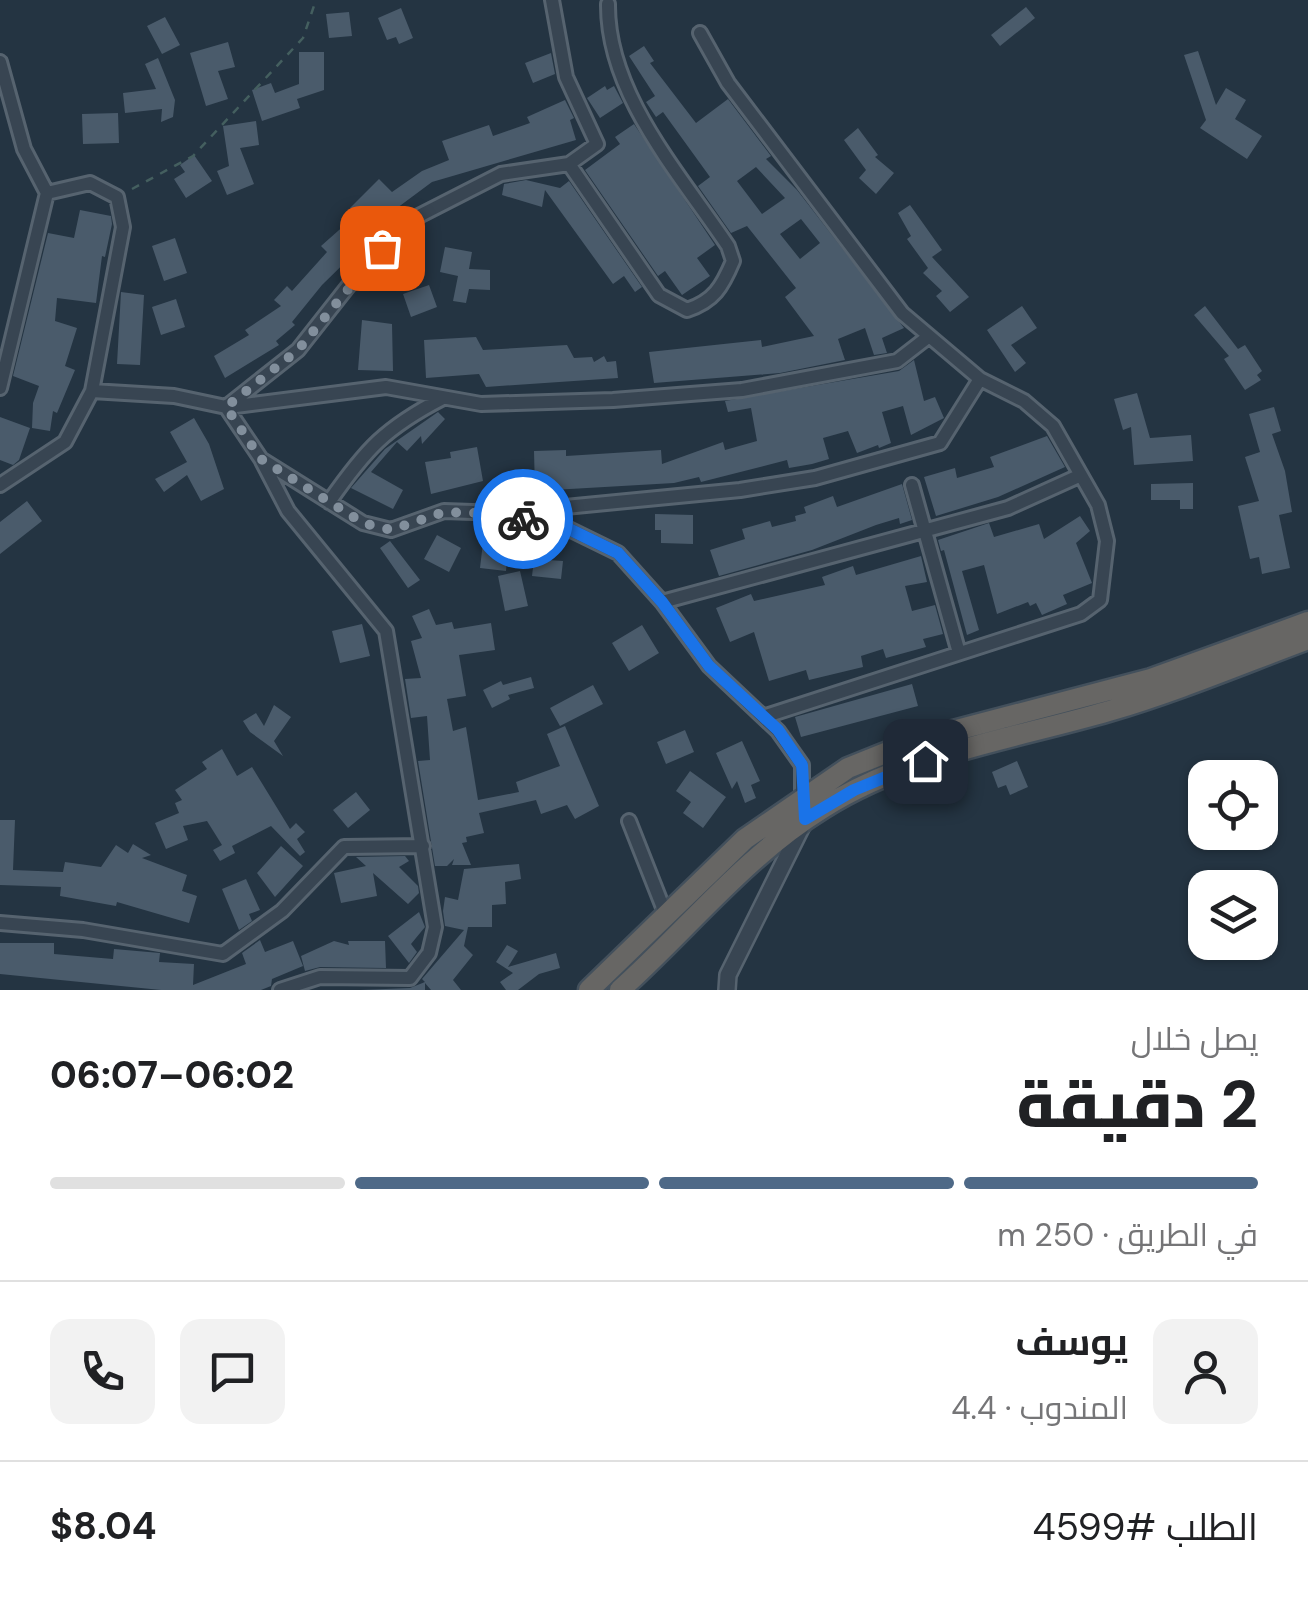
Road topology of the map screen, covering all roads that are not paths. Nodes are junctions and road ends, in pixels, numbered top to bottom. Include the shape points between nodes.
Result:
1 (552, 0) edge
2 (608, 4) dead end
3 (700, 33) dead end
4 (0, 62) edge
5 (569, 164) junction
6 (47, 193) junction
7 (928, 337) junction
8 (980, 379) junction
9 (0, 388) edge
10 (92, 392) junction
11 (445, 398) junction
12 (226, 407) junction
13 (261, 459) junction
14 (1081, 475) junction
15 (0, 485) edge
16 (912, 485) dead end
17 (329, 502) junction
18 (502, 514) junction
19 (925, 532) junction
20 (662, 602) junction
21 (1308, 622) edge
22 (1308, 639) edge
23 (960, 653) junction
24 (763, 717) junction
25 (802, 796) junction
26 (805, 819) junction
27 (630, 821) dead end
28 (422, 846) junction
29 (666, 915) junction
30 (0, 923) edge
31 (280, 990) edge
32 (588, 990) edge
33 (620, 990) edge
34 (726, 990) edge

1 - 5 street via 566,76 597,144
2 - 5 street via 622,80 728,246 733,261 722,288 706,304 687,310 658,295
3 - 7 street via 728,82 902,313
4 - 6 street via 24,150
5 - 12 street via 501,174 408,222 298,350
6 - 9 street
6 - 10 street via 90,183 117,197 123,227
7 - 8 street
7 - 11 street via 897,361 742,390 556,402
8 - 14 street via 1024,401 1053,426
8 - 18 street via 940,444 815,478 740,490
10 - 12 street via 174,396
10 - 15 street via 65,442
11 - 12 street via 386,388
11 - 17 street via 397,422 360,457
12 - 13 street
13 - 17 street
13 - 28 street via 288,511 386,631
14 - 19 street via 1008,508
14 - 23 street via 1107,541 1100,600 1081,614
16 - 19 street
17 - 18 street via 363,523 391,530 444,512
18 - 20 street via 569,529 618,553
19 - 20 street
19 - 23 street
20 - 24 street via 709,666
21 - 25 highway via 1135,684 915,741
22 - 26 highway via 1169,693 925,761
23 - 24 street
24 - 25 street via 802,765
25 - 26 street
25 - 29 highway via 745,839
26 - 33 highway
26 - 34 street
27 - 29 street
28 - 30 street via 344,846 282,911 223,954
28 - 31 street via 434,927 429,953 410,978 320,976
29 - 32 highway

